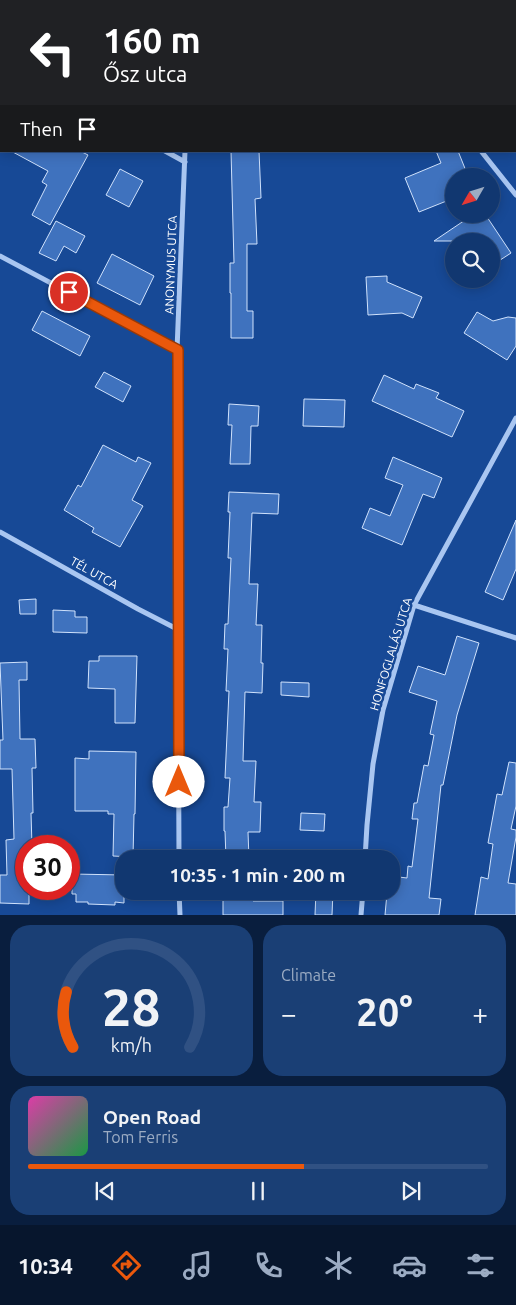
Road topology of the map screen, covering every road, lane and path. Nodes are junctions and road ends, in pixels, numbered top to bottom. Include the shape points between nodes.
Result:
1 (167, 152) edge
2 (185, 152) edge
3 (482, 152) edge
4 (185, 162) junction
5 (516, 195) edge
6 (0, 256) edge
7 (178, 350) junction
8 (516, 418) edge
9 (0, 532) edge
10 (414, 605) junction
11 (179, 630) junction
12 (516, 638) edge
13 (179, 850) edge
14 (366, 850) edge
15 (180, 900) edge
16 (362, 900) edge
17 (180, 915) edge
18 (361, 915) edge

1 - 4 street
2 - 4 street, ANONYMUS UTCA
3 - 5 street
4 - 7 street, ANONYMUS UTCA
6 - 7 street
7 - 11 street, ANONYMUS UTCA
8 - 10 street, HONFOGLALÁS UTCA
9 - 11 street, TÉL UTCA
10 - 12 street
10 - 14 street, HONFOGLALÁS UTCA via 383,710
11 - 13 street, ANONYMUS UTCA
15 - 17 street
16 - 18 street

